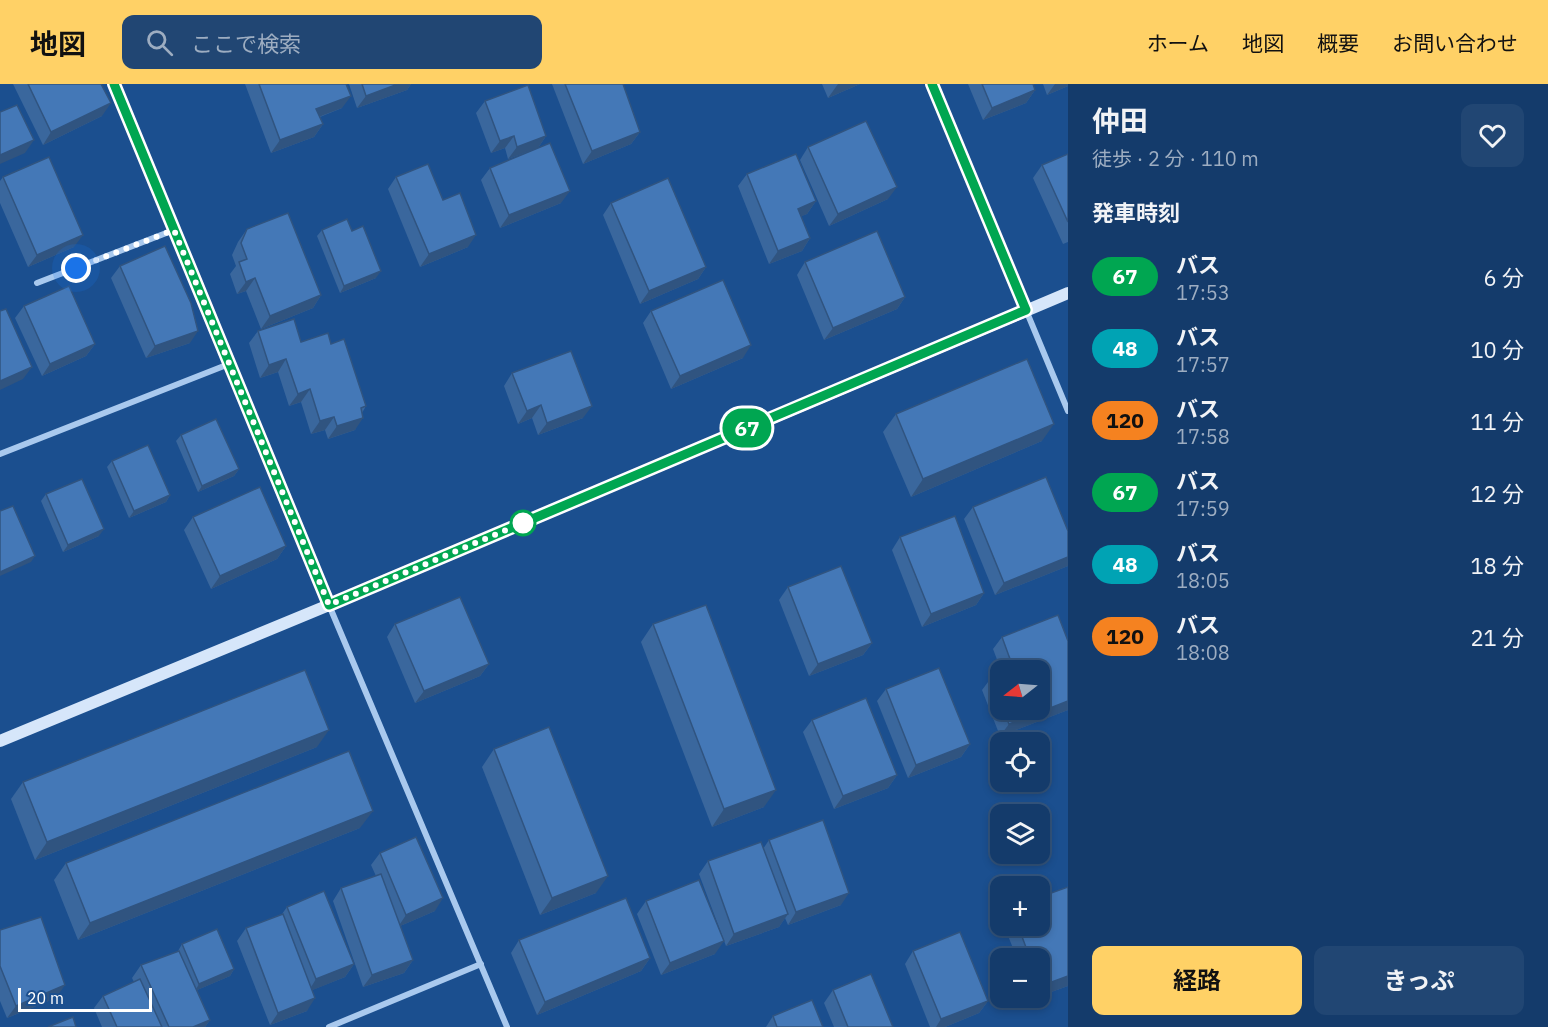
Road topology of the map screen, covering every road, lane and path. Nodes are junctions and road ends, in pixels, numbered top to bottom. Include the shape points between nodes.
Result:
1 (114, 84) edge
2 (932, 84) edge
3 (174, 230) junction
4 (37, 283) dead end
5 (1068, 293) edge
6 (1026, 310) junction
7 (229, 363) junction
8 (1068, 411) edge
9 (0, 454) edge
10 (329, 605) junction
11 (0, 741) edge
12 (481, 964) junction
13 (329, 1027) edge
14 (507, 1027) edge

1 - 3 street
2 - 6 street
3 - 4 street
3 - 7 street
5 - 6 street
6 - 8 street
6 - 10 street
7 - 9 street
7 - 10 street
10 - 11 street
10 - 12 street
12 - 13 street
12 - 14 street

